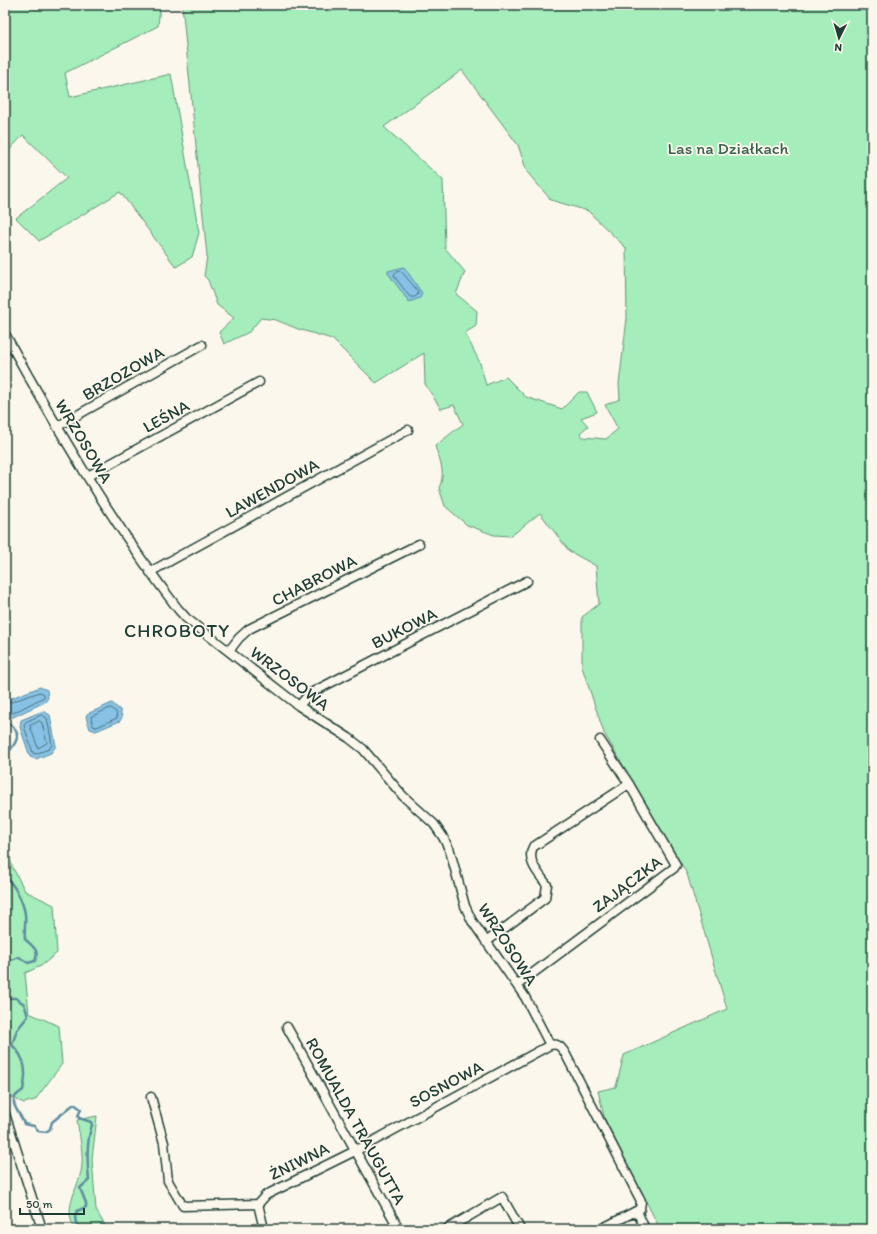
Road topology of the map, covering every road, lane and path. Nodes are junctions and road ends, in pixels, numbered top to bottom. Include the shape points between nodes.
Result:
1 (5, 334) edge
2 (202, 344) dead end
3 (259, 382) dead end
4 (58, 426) junction
5 (408, 430) dead end
6 (88, 476) junction
7 (419, 544) dead end
8 (150, 572) junction
9 (527, 582) dead end
10 (229, 651) junction
11 (299, 706) junction
12 (600, 740) dead end
13 (629, 784) junction
14 (486, 942) junction
15 (517, 985) junction
16 (287, 1027) dead end
17 (550, 1045) junction
18 (151, 1097) dead end
19 (5, 1114) edge
20 (357, 1150) junction
21 (258, 1204) junction
22 (637, 1211) junction
23 (42, 1229) edge
24 (264, 1229) edge
25 (399, 1229) edge
26 (447, 1229) edge
27 (520, 1229) edge
28 (602, 1229) edge
29 (645, 1229) edge

1 - 4 street, WRZOSOWA via 36,392
2 - 4 street, BRZOZOWA
3 - 6 street, LEŚNA
4 - 6 street, WRZOSOWA
5 - 8 street, LAWENDOWA
6 - 8 street, WRZOSOWA
7 - 10 street, CHABROWA via 249,629
8 - 10 street, WRZOSOWA via 186,618
9 - 11 street, BUKOWA via 309,694
10 - 11 street, WRZOSOWA
11 - 14 street, WRZOSOWA via 363,749 403,796 434,824 450,851 465,906
12 - 13 street, ZAJĄCZKA
13 - 14 street via 533,847 530,853 531,860 547,885 545,898
13 - 15 street, ZAJĄCZKA via 676,865
14 - 15 street, WRZOSOWA
15 - 17 street, WRZOSOWA
16 - 20 street, ROMUALDA TRAUGUTTA
17 - 20 street, SOSNOWA
17 - 22 street via 557,1045 565,1053 641,1201
18 - 21 street via 164,1144 168,1181 183,1206
19 - 23 street
20 - 21 street, ŻNIWNA via 266,1195
20 - 25 street, ROMUALDA TRAUGUTTA
21 - 24 street
22 - 28 street
22 - 29 street
26 - 27 street via 502,1197

